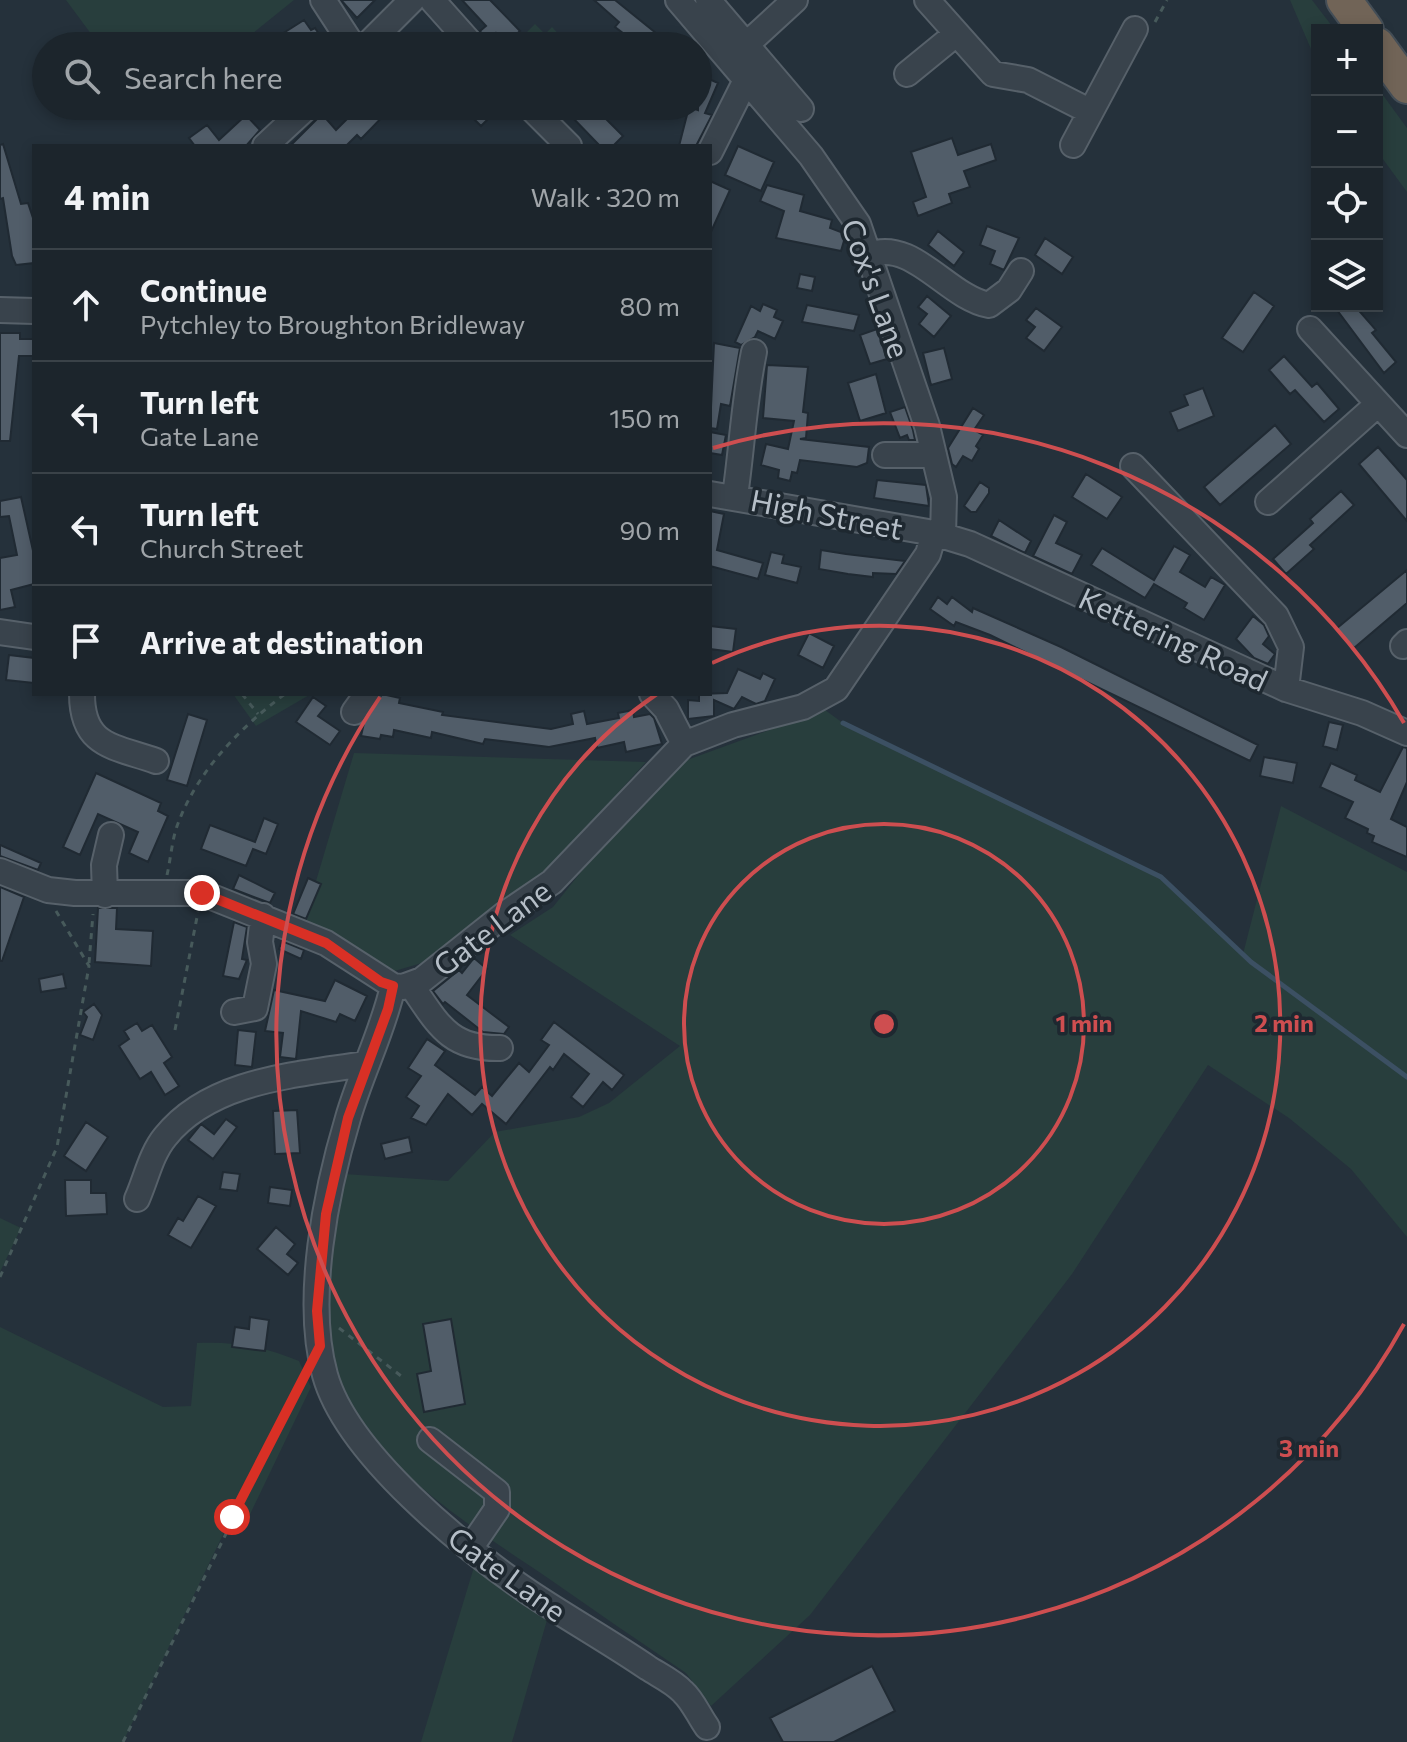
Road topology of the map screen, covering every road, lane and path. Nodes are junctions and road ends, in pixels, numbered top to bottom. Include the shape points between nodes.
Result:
1 (323, 0) edge
2 (412, 0) edge
3 (432, 0) edge
4 (678, 0) edge
5 (795, 0) edge
6 (927, 0) edge
7 (1344, 0) edge
8 (711, 5) edge
9 (1362, 24) edge
10 (1135, 29) dead end
11 (344, 32) edge
12 (380, 32) edge
13 (461, 32) edge
14 (705, 32) edge
15 (956, 34) junction
16 (712, 40) edge
17 (747, 44) junction
18 (1383, 53) edge
19 (907, 74) dead end
20 (746, 80) junction
21 (1407, 86) edge
22 (801, 109) dead end
23 (1089, 111) junction
24 (293, 120) edge
25 (543, 120) edge
26 (267, 144) edge
27 (567, 144) edge
28 (1073, 145) dead end
29 (712, 147) edge
30 (869, 255) junction
31 (1021, 271) dead end
32 (0, 310) edge
33 (32, 311) edge
34 (1310, 329) dead end
35 (754, 352) dead end
36 (1378, 404) junction
37 (1407, 435) edge
38 (885, 455) dead end
39 (934, 455) junction
40 (1133, 466) dead end
41 (712, 494) edge
42 (735, 496) junction
43 (1268, 502) dead end
44 (938, 534) junction
45 (0, 632) edge
46 (32, 637) edge
47 (1286, 689) junction
48 (82, 696) edge
49 (244, 696) edge
50 (282, 696) edge
51 (654, 696) edge
52 (258, 714) junction
53 (1407, 733) edge
54 (684, 744) junction
55 (156, 761) dead end
56 (111, 835) dead end
57 (0, 871) edge
58 (48, 890) junction
59 (163, 890) junction
60 (202, 893) junction
61 (100, 895) junction
62 (263, 916) junction
63 (89, 966) junction
64 (402, 986) junction
65 (234, 1012) dead end
66 (175, 1030) dead end
67 (500, 1048) dead end
68 (365, 1064) junction
69 (137, 1199) dead end
70 (0, 1277) edge
71 (317, 1311) junction
72 (320, 1346) junction
73 (405, 1379) dead end
74 (430, 1440) dead end
75 (471, 1547) junction
76 (707, 1727) dead end
77 (123, 1742) edge

1 - 11 street
2 - 12 street
3 - 13 street
4 - 14 street, Cox's Lane
5 - 17 street
6 - 15 street
7 - 9 highway
8 - 17 street
10 - 23 street
15 - 19 street
15 - 23 street via 993,74 1028,80
16 - 20 street, Cox's Lane
17 - 22 street
18 - 21 highway
20 - 29 street
20 - 30 street, Cox's Lane via 842,198
23 - 28 street
24 - 26 street
25 - 27 street
30 - 31 street via 883,249 898,253 972,302 989,305 1009,290
30 - 39 street, Cox's Lane
32 - 33 street
34 - 36 street
35 - 42 street
36 - 37 street
36 - 43 street
38 - 39 street
39 - 44 street, Cox's Lane via 944,497
40 - 47 street via 1276,616 1291,647
41 - 42 street, High Street
42 - 44 street, High Street
44 - 47 street, Kettering Road
44 - 54 street, Gate Lane via 836,689 803,707
45 - 46 street
47 - 53 street, Kettering Road
48 - 55 street via 83,720 94,736
49 - 52 path
50 - 52 path
51 - 54 street
52 - 59 path via 209,770 179,821
54 - 64 street, Gate Lane via 552,882
56 - 61 street
57 - 58 street
58 - 61 street
58 - 63 path
59 - 60 street
59 - 61 street
60 - 62 street
60 - 66 path
61 - 63 path
62 - 64 street via 326,943 381,982
62 - 65 street via 264,964 255,1008
63 - 70 path via 57,1147
64 - 67 street via 442,1029 472,1049
64 - 68 street, Gate Lane
68 - 69 street via 275,1076 207,1104 165,1137
68 - 71 street, Gate Lane via 326,1214
71 - 72 street, Gate Lane
71 - 73 path
72 - 75 street, Gate Lane via 325,1376 346,1420 407,1491
72 - 77 path
74 - 75 street via 497,1492 497,1509
75 - 76 street, Gate Lane via 529,1592 683,1691

